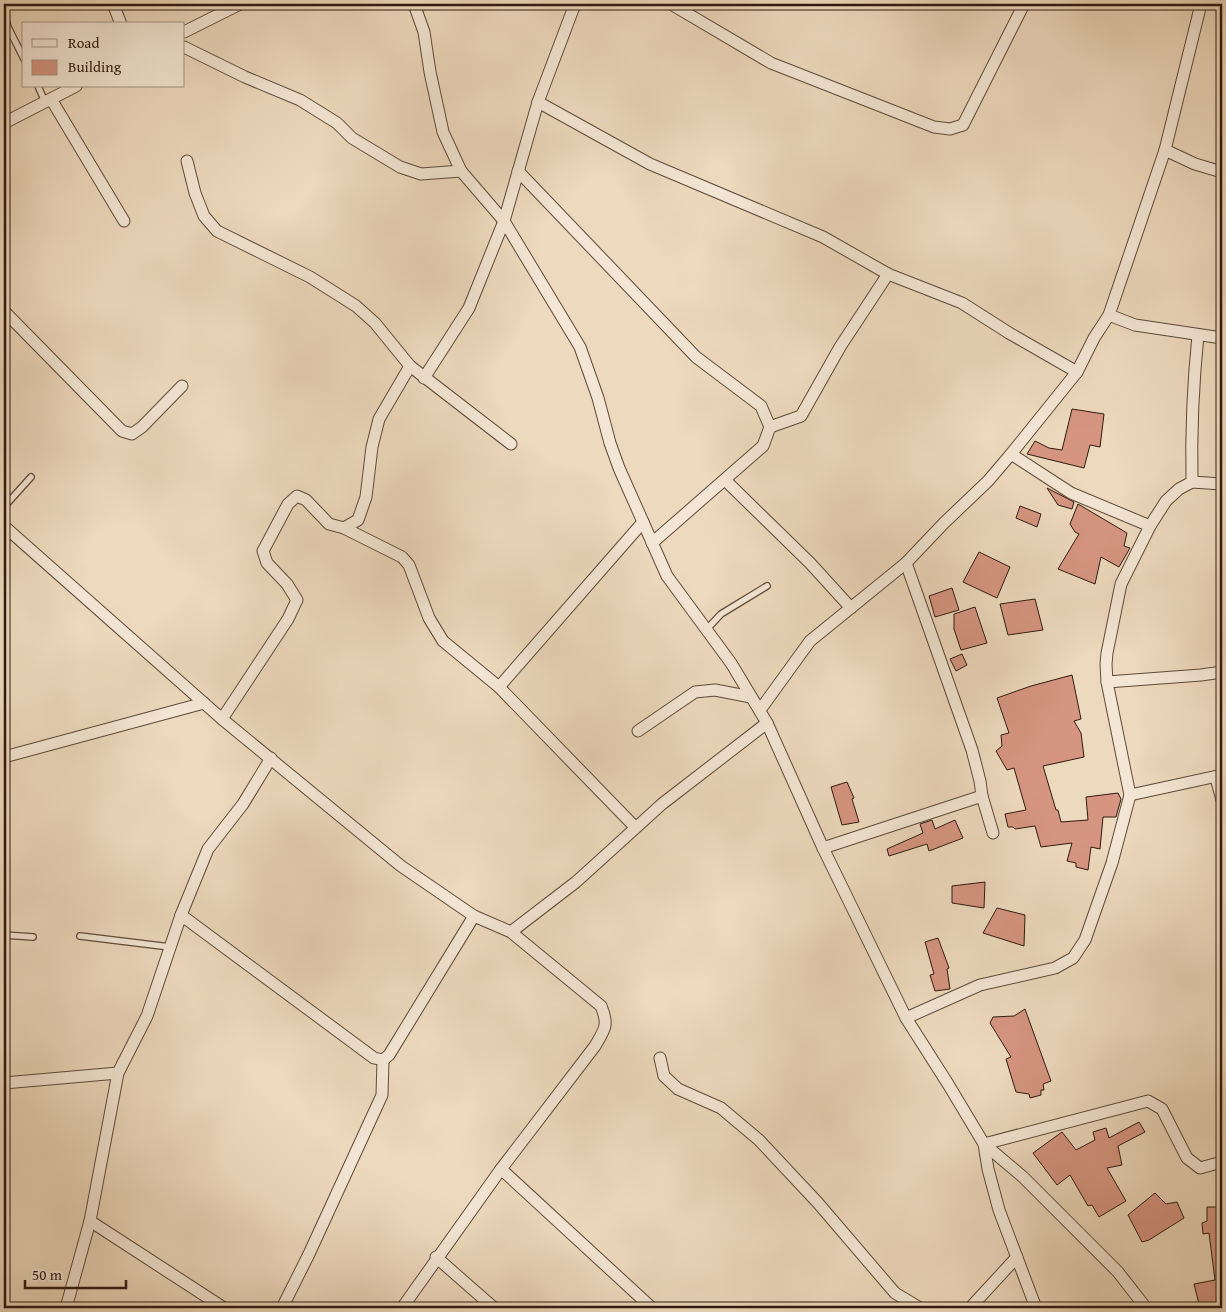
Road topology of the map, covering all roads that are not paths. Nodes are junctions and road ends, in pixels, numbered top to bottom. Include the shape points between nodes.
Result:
1 (113, 4) edge
2 (240, 4) edge
3 (414, 4) edge
4 (576, 4) edge
5 (671, 4) edge
6 (1024, 4) edge
7 (1201, 4) edge
8 (4, 12) edge
9 (120, 22) edge
10 (185, 32) edge
11 (185, 47) edge
12 (22, 55) edge
13 (39, 88) edge
14 (72, 88) edge
15 (48, 100) junction
16 (538, 102) junction
17 (4, 123) edge
18 (1165, 150) junction
19 (186, 161) dead end
20 (460, 170) junction
21 (518, 171) junction
22 (1222, 172) edge
23 (124, 221) dead end
24 (504, 221) junction
25 (888, 274) junction
26 (4, 311) edge
27 (1109, 315) junction
28 (1198, 335) junction
29 (1222, 338) edge
30 (410, 366) junction
31 (1077, 372) junction
32 (424, 378) junction
33 (182, 386) dead end
34 (770, 427) junction
35 (511, 444) dead end
36 (1011, 454) junction
37 (31, 477) dead end
38 (725, 480) junction
39 (1192, 482) junction
40 (1222, 484) edge
41 (4, 507) edge
42 (643, 522) junction
43 (4, 526) edge
44 (1150, 526) junction
45 (344, 528) junction
46 (652, 543) junction
47 (906, 563) junction
48 (767, 586) dead end
49 (851, 608) junction
50 (707, 629) junction
51 (1222, 672) edge
52 (1107, 682) junction
53 (499, 687) junction
54 (752, 697) junction
55 (204, 703) junction
56 (760, 710) junction
57 (222, 718) junction
58 (767, 723) junction
59 (638, 731) dead end
60 (4, 757) edge
61 (271, 758) junction
62 (1219, 776) edge
63 (1130, 795) junction
64 (982, 796) junction
65 (1222, 800) edge
66 (635, 827) junction
67 (993, 833) dead end
68 (823, 848) junction
69 (181, 914) junction
70 (474, 916) junction
71 (511, 932) junction
72 (4, 935) edge
73 (80, 936) dead end
74 (33, 937) dead end
75 (170, 947) junction
76 (906, 1018) junction
77 (660, 1058) dead end
78 (383, 1060) junction
79 (118, 1073) junction
80 (4, 1083) edge
81 (984, 1144) junction
82 (1222, 1162) edge
83 (501, 1169) junction
84 (90, 1221) junction
85 (436, 1257) junction
86 (1017, 1257) junction
87 (66, 1308) edge
88 (224, 1308) edge
89 (282, 1308) edge
90 (402, 1308) edge
91 (494, 1308) edge
92 (652, 1308) edge
93 (920, 1308) edge
94 (970, 1308) edge
95 (1036, 1308) edge
96 (1146, 1308) edge

1 - 9 street
2 - 10 street
3 - 20 street via 424,32 443,132
4 - 16 street
5 - 6 street via 770,63 934,127 950,129 963,125
7 - 18 street
8 - 12 lane
11 - 20 street via 300,100 338,123 352,138 400,167 421,174
13 - 15 lane
14 - 15 street
15 - 17 street
15 - 23 street
16 - 21 street
16 - 25 street via 650,164 823,237
18 - 22 street
18 - 27 street
19 - 30 street via 204,216 217,231 310,277 356,306 375,323
20 - 24 street
21 - 24 street
21 - 34 street via 696,357 760,406
24 - 32 street via 470,308
24 - 42 street via 580,347 610,443
25 - 31 street via 962,303
25 - 34 street via 840,347 801,416
26 - 33 street via 122,431 132,434 142,427
27 - 28 street via 1135,325
27 - 31 street
28 - 29 street
28 - 39 street via 1191,427
30 - 32 street
30 - 45 street via 379,419 366,497 358,520
31 - 36 street
32 - 35 street
34 - 38 street via 763,446
36 - 44 street via 1071,493
36 - 47 street
37 - 41 lane
38 - 46 street
38 - 49 street
39 - 40 street
39 - 44 street via 1166,501
42 - 46 street
42 - 53 street
43 - 55 street
44 - 52 street via 1121,584 1107,653
45 - 53 street via 402,557 409,564 436,631
45 - 57 street via 329,524 306,500 297,496 288,504 263,551 267,563 297,600 288,619
46 - 50 street via 667,576
47 - 49 street
47 - 64 street via 972,750
48 - 50 lane via 721,614
49 - 56 street via 810,641
50 - 54 street
51 - 52 street
52 - 63 street
53 - 66 street
54 - 56 street
54 - 59 street via 715,690 695,692
55 - 57 street
55 - 60 street
56 - 58 street
57 - 61 street
58 - 66 street
58 - 68 street
61 - 69 street via 243,804 208,849
61 - 70 street via 401,866
62 - 63 street
62 - 65 street
63 - 76 street via 1106,880 1085,940 1073,958 1056,968 980,985
64 - 67 street
64 - 68 street
66 - 71 street via 576,882
68 - 76 street
69 - 75 street
69 - 78 street via 374,1058
70 - 71 street
70 - 78 street
71 - 83 street via 601,1006 607,1019 604,1032 595,1046
72 - 74 lane
73 - 75 lane
75 - 79 street via 147,1016
76 - 81 street
77 - 93 street via 664,1076 678,1089 721,1108 759,1140 895,1293
78 - 89 street via 382,1095
79 - 80 street
79 - 84 street
81 - 82 street via 1148,1101 1162,1109 1187,1158 1200,1168
81 - 86 street via 999,1210
81 - 96 street via 1023,1177 1118,1272
83 - 85 street
83 - 92 street
84 - 87 street
84 - 88 street
85 - 90 street
85 - 91 street
86 - 94 street
86 - 95 street

